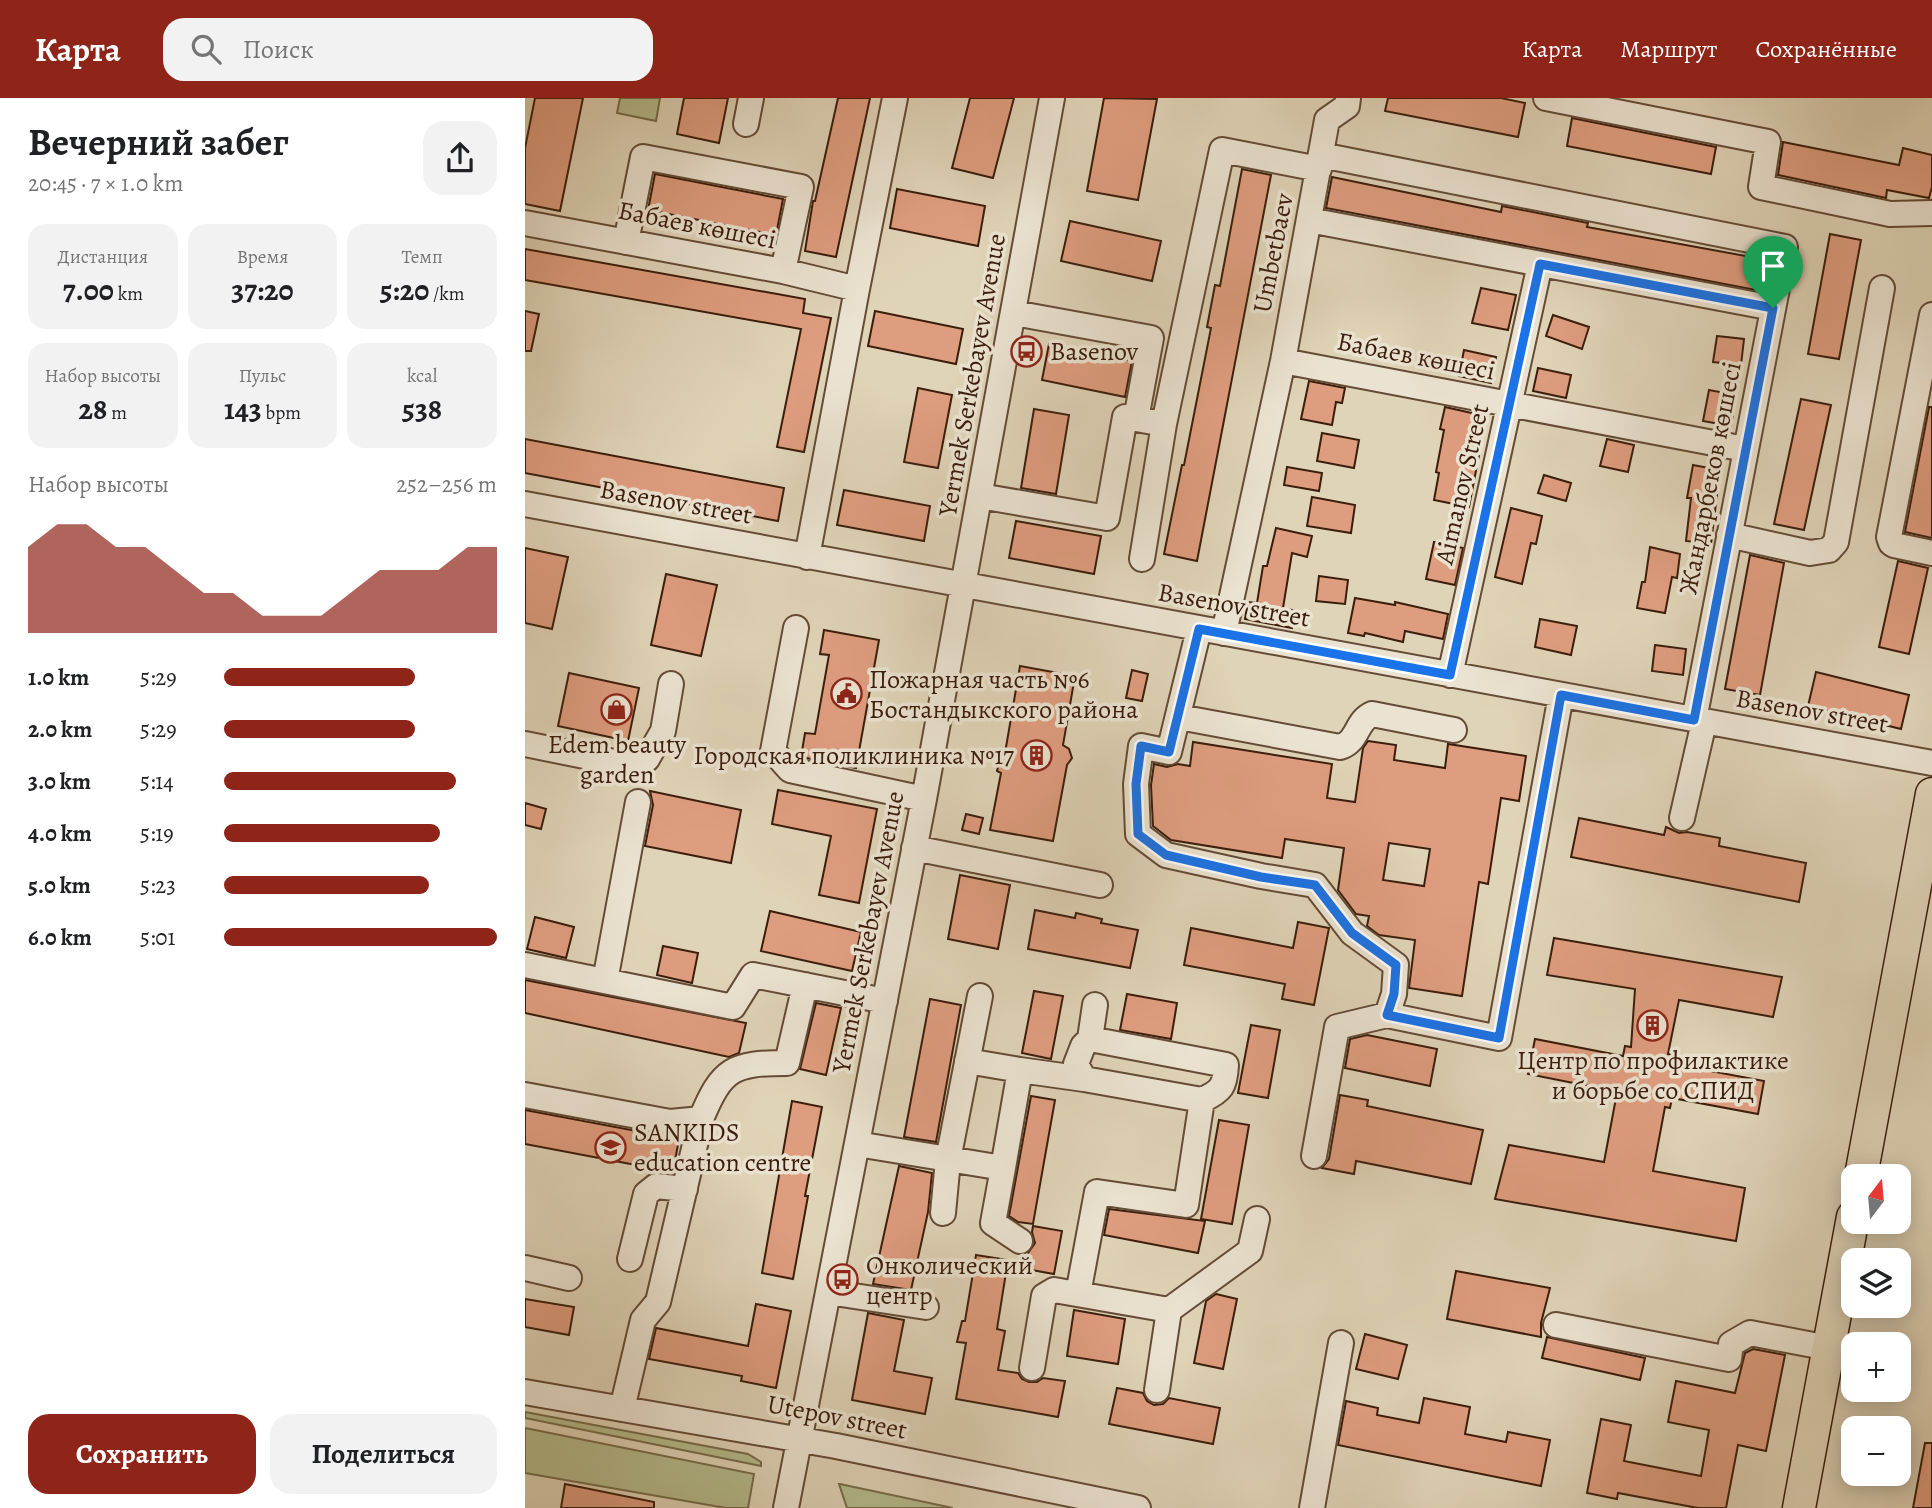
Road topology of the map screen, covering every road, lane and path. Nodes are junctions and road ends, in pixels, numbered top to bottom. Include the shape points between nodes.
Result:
1 (751, 98) edge
2 (895, 98) edge
3 (1348, 98) edge
4 (1546, 98) edge
5 (1664, 109) edge
6 (1050, 111) edge
7 (746, 124) dead end
8 (1320, 162) junction
9 (1932, 213) edge
10 (1309, 220) junction
11 (525, 223) edge
12 (626, 242) junction
13 (1540, 264) junction
14 (783, 271) junction
15 (1882, 288) dead end
16 (857, 289) junction
17 (1773, 308) junction
18 (1014, 313) junction
19 (1932, 315) edge
20 (1283, 361) junction
21 (1510, 404) junction
22 (1136, 419) junction
23 (1164, 424) junction
24 (1745, 449) junction
25 (980, 496) junction
26 (525, 505) edge
27 (1729, 536) junction
28 (1932, 552) edge
29 (807, 556) junction
30 (1142, 559) dead end
31 (963, 586) junction
32 (796, 628) dead end
33 (1212, 631) junction
34 (1450, 675) junction
35 (671, 684) dead end
36 (1561, 695) junction
37 (1179, 717) junction
38 (1699, 721) junction
39 (1454, 730) dead end
40 (525, 744) edge
41 (1932, 763) edge
42 (1932, 794) edge
43 (924, 799) junction
44 (638, 802) dead end
45 (1682, 818) dead end
46 (914, 848) junction
47 (1100, 885) dead end
48 (525, 965) edge
49 (605, 981) junction
50 (805, 985) junction
51 (980, 996) dead end
52 (885, 1000) junction
53 (1095, 1004) dead end
54 (1387, 1015) junction
55 (1090, 1039) junction
56 (967, 1061) junction
57 (1020, 1070) junction
58 (1084, 1080) junction
59 (525, 1095) edge
60 (1202, 1100) junction
61 (701, 1119) junction
62 (857, 1144) junction
63 (1314, 1156) dead end
64 (948, 1160) junction
65 (1863, 1164) edge
66 (1003, 1168) junction
67 (685, 1189) junction
68 (943, 1213) dead end
69 (1257, 1219) dead end
70 (1850, 1234) edge
71 (1020, 1241) dead end
72 (630, 1259) dead end
73 (525, 1268) edge
74 (569, 1278) dead end
75 (828, 1292) junction
76 (1078, 1294) junction
77 (926, 1307) dead end
78 (1169, 1310) junction
79 (1556, 1325) dead end
80 (1341, 1343) dead end
81 (1829, 1348) junction
82 (1032, 1368) dead end
83 (1157, 1390) dead end
84 (525, 1392) edge
85 (622, 1409) junction
86 (800, 1440) junction
87 (786, 1508) edge
88 (1137, 1508) edge
89 (1312, 1508) edge
90 (1799, 1508) edge

1 - 7 street
2 - 16 street
3 - 8 street, Umbetbaev via 1347,106 1327,120
4 - 5 street
5 - 9 street via 1768,142 1761,187 1890,214
6 - 18 street, Yermek Serkebayev Avenue
8 - 10 street, Umbetbaev
8 - 17 street, Жандарбеков көшесі via 1785,247
8 - 23 street via 1222,150
10 - 13 street
10 - 20 street, Umbetbaev
11 - 12 street, Бабаев көшесі
12 - 14 street, Бабаев көшесі
12 - 14 street via 643,158 801,187
13 - 17 street
13 - 21 street, Aimanov Street
14 - 16 street, Бабаев көшесі
15 - 27 street via 1836,542 1829,550 1811,553
16 - 29 street
17 - 24 street, Жандарбеков көшесі
18 - 22 street via 1151,338
18 - 25 street, Yermek Serkebayev Avenue
19 - 28 street via 1889,537 1894,545
20 - 21 street, Бабаев көшесі
20 - 33 street, Umbetbaev
21 - 24 street, Бабаев көшесі
21 - 34 street, Aimanov Street
22 - 23 street
22 - 25 street via 1125,417 1107,517
23 - 30 street
24 - 27 street, Жандарбеков көшесі
25 - 31 street, Yermek Serkebayev Avenue
26 - 29 street, Basenov street
27 - 38 street, Жандарбеков көшесі
29 - 31 street, Basenov street
31 - 33 street, Basenov street
31 - 43 street, Yermek Serkebayev Avenue
32 - 43 street via 773,751 790,770
33 - 34 street, Basenov street
33 - 37 street, Umbetbaev via 1189,663
34 - 36 street, Basenov street
35 - 40 street via 663,731 647,759 629,765
36 - 38 street, Basenov street
36 - 54 street via 1499,1038
37 - 39 street via 1340,747 1353,739 1365,717 1372,714
37 - 54 street, Umbetbaev via 1169,752 1141,746 1136,784 1138,834 1166,855 1315,885 1352,933 1396,965
38 - 41 street, Basenov street
38 - 45 street, Жандарбеков көшесі
42 - 65 main road
43 - 46 street, Yermek Serkebayev Avenue
44 - 49 street
46 - 47 street
46 - 52 street, Yermek Serkebayev Avenue
48 - 49 street
49 - 50 street via 733,1007 753,975
50 - 52 street
50 - 61 street via 787,1063 754,1063 727,1073
51 - 56 street
52 - 62 street, Yermek Serkebayev Avenue
53 - 55 street
54 - 63 street via 1337,1027
55 - 58 street via 1076,1064
55 - 60 street via 1226,1065 1226,1082
56 - 57 street
56 - 64 street
57 - 58 street
57 - 66 street
58 - 60 street
59 - 61 street via 670,1122
60 - 76 street via 1186,1205 1097,1192
61 - 67 street
62 - 64 street
62 - 75 street, Yermek Serkebayev Avenue
64 - 66 street
64 - 68 street
66 - 71 street via 993,1223
67 - 72 street via 656,1185 646,1194
67 - 85 street via 659,1302 643,1320
69 - 78 street via 1250,1251
70 - 81 main road
73 - 74 street
75 - 77 street
75 - 86 street, Yermek Serkebayev Avenue
76 - 78 street
76 - 82 street via 1053,1290 1044,1296
78 - 83 street
79 - 81 street via 1729,1359 1731,1344 1750,1333
80 - 89 street
81 - 90 main road
84 - 85 street, Utepov street
85 - 86 street, Utepov street
86 - 87 street, Yermek Serkebayev Avenue
86 - 88 street, Utepov street

